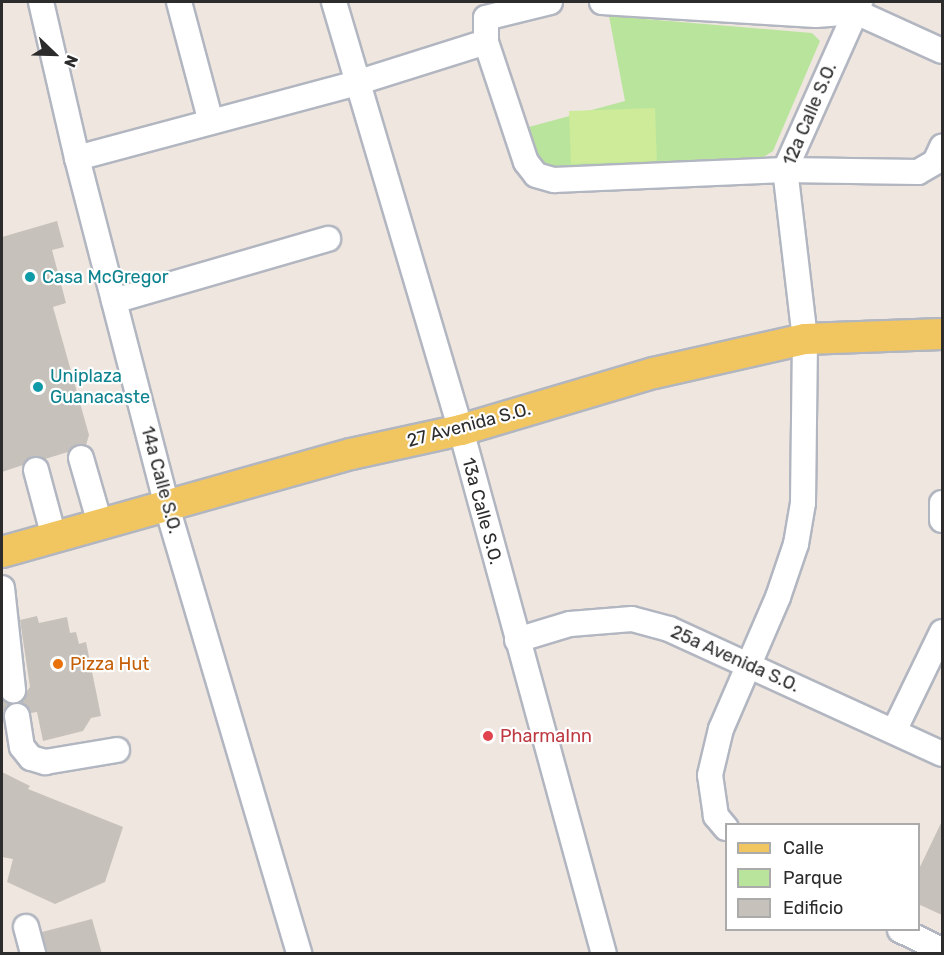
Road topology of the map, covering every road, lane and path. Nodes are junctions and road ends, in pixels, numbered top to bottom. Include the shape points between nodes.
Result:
1 (41, 2) edge
2 (179, 2) edge
3 (334, 2) edge
4 (550, 2) edge
5 (602, 2) edge
6 (858, 7) edge
7 (484, 10) edge
8 (486, 42) junction
9 (942, 51) edge
10 (356, 83) junction
11 (211, 122) junction
12 (942, 147) edge
13 (77, 158) junction
14 (785, 170) junction
15 (328, 239) dead end
16 (114, 301) junction
17 (942, 334) edge
18 (805, 339) junction
19 (461, 430) junction
20 (81, 458) dead end
21 (36, 470) dead end
22 (942, 504) edge
23 (167, 507) junction
24 (942, 520) edge
25 (100, 524) junction
26 (54, 537) junction
27 (2, 552) edge
28 (2, 588) edge
29 (942, 632) edge
30 (517, 640) junction
31 (750, 664) junction
32 (13, 690) dead end
33 (17, 716) dead end
34 (894, 732) junction
35 (117, 750) dead end
36 (942, 754) edge
37 (725, 827) edge
38 (26, 927) dead end
39 (902, 931) edge
40 (942, 950) edge
41 (33, 954) edge
42 (299, 954) edge
43 (604, 954) edge

1 - 13 street, 14a Calle S.O.
2 - 11 street
3 - 10 street, 13a Calle S.O.
4 - 7 street
5 - 6 street via 816,15
6 - 9 street
6 - 14 street, 12a Calle S.O.
7 - 8 street
8 - 10 street
8 - 14 street via 526,162 536,175 554,180
10 - 11 street
10 - 19 street, 13a Calle S.O.
11 - 13 street
12 - 14 street via 935,162 918,172
13 - 16 street, 14a Calle S.O.
14 - 18 street, 12a Calle S.O.
15 - 16 street
16 - 23 street, 14a Calle S.O.
17 - 18 main road, 27 Avenida S.O.
18 - 19 main road, 27 Avenida S.O. via 654,373
18 - 31 street, 12a Calle S.O. via 803,504 796,544
19 - 23 main road, 27 Avenida S.O. via 351,454
19 - 30 street, 13a Calle S.O.
20 - 25 street
21 - 26 street
22 - 24 street
23 - 25 main road, 27 Avenida S.O.
23 - 42 street, 14a Calle S.O.
25 - 26 main road, 27 Avenida S.O.
26 - 27 main road, 27 Avenida S.O.
28 - 32 street
29 - 34 street
30 - 31 street, 25a Avenida S.O. via 570,624 632,619 669,629
30 - 43 street, 13a Calle S.O.
31 - 34 street, 25a Avenida S.O.
31 - 37 street, 12a Calle S.O. via 721,729 710,775 716,816
33 - 35 street via 22,747 30,758 45,762
34 - 36 street, 25a Avenida S.O.
38 - 41 street
39 - 40 street

